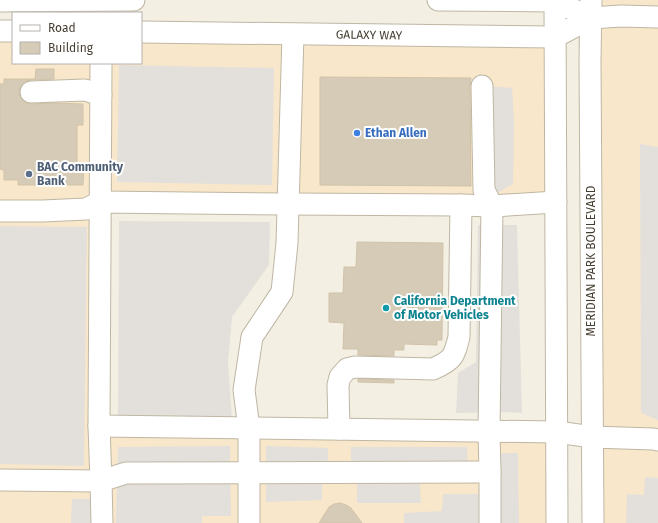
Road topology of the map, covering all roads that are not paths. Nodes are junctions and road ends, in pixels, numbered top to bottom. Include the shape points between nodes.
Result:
1 (0, 0) edge
2 (100, 0) edge
3 (134, 0) edge
4 (438, 0) edge
5 (555, 0) edge
6 (591, 9) edge
7 (658, 17) edge
8 (0, 31) edge
9 (12, 31) edge
10 (142, 32) edge
11 (293, 34) junction
12 (555, 38) junction
13 (101, 64) edge
14 (482, 86) dead end
15 (31, 92) dead end
16 (101, 95) junction
17 (100, 202) junction
18 (556, 202) junction
19 (288, 204) junction
20 (461, 205) junction
21 (492, 206) junction
22 (0, 210) edge
23 (99, 426) junction
24 (249, 428) junction
25 (339, 429) junction
26 (489, 432) junction
27 (557, 432) junction
28 (592, 437) junction
29 (658, 440) edge
30 (248, 472) junction
31 (490, 472) junction
32 (0, 480) edge
33 (101, 481) junction
34 (102, 523) edge
35 (249, 523) edge
36 (490, 523) edge
37 (557, 523) edge
38 (593, 523) edge

1 - 2 street
2 - 3 street
4 - 5 street, GALAXY WAY
5 - 6 street, GALAXY WAY
5 - 12 street
6 - 7 street, GALAXY WAY via 621,16
6 - 12 street, GALAXY WAY
6 - 28 street, MERIDIAN PARK BOULEVARD
8 - 9 street
10 - 11 street, GALAXY WAY
11 - 12 street, GALAXY WAY
11 - 19 street
12 - 18 street
13 - 16 street
14 - 21 street via 484,190
15 - 16 street via 85,90
16 - 17 street
17 - 19 street
17 - 22 street via 86,209
17 - 23 street
18 - 21 street
18 - 27 street
19 - 20 street
19 - 24 street via 282,292 252,337 244,390
20 - 21 street
20 - 25 street via 459,337 454,355 444,364 433,368 347,369 340,377 338,385
21 - 26 street
23 - 24 street
23 - 33 street
24 - 25 street
24 - 30 street
25 - 26 street
26 - 27 street
26 - 31 street
27 - 28 street
27 - 37 street
28 - 29 street
28 - 38 street, MERIDIAN PARK BOULEVARD
30 - 31 street
30 - 33 street via 126,473
30 - 35 street
31 - 36 street
32 - 33 street
33 - 34 street

